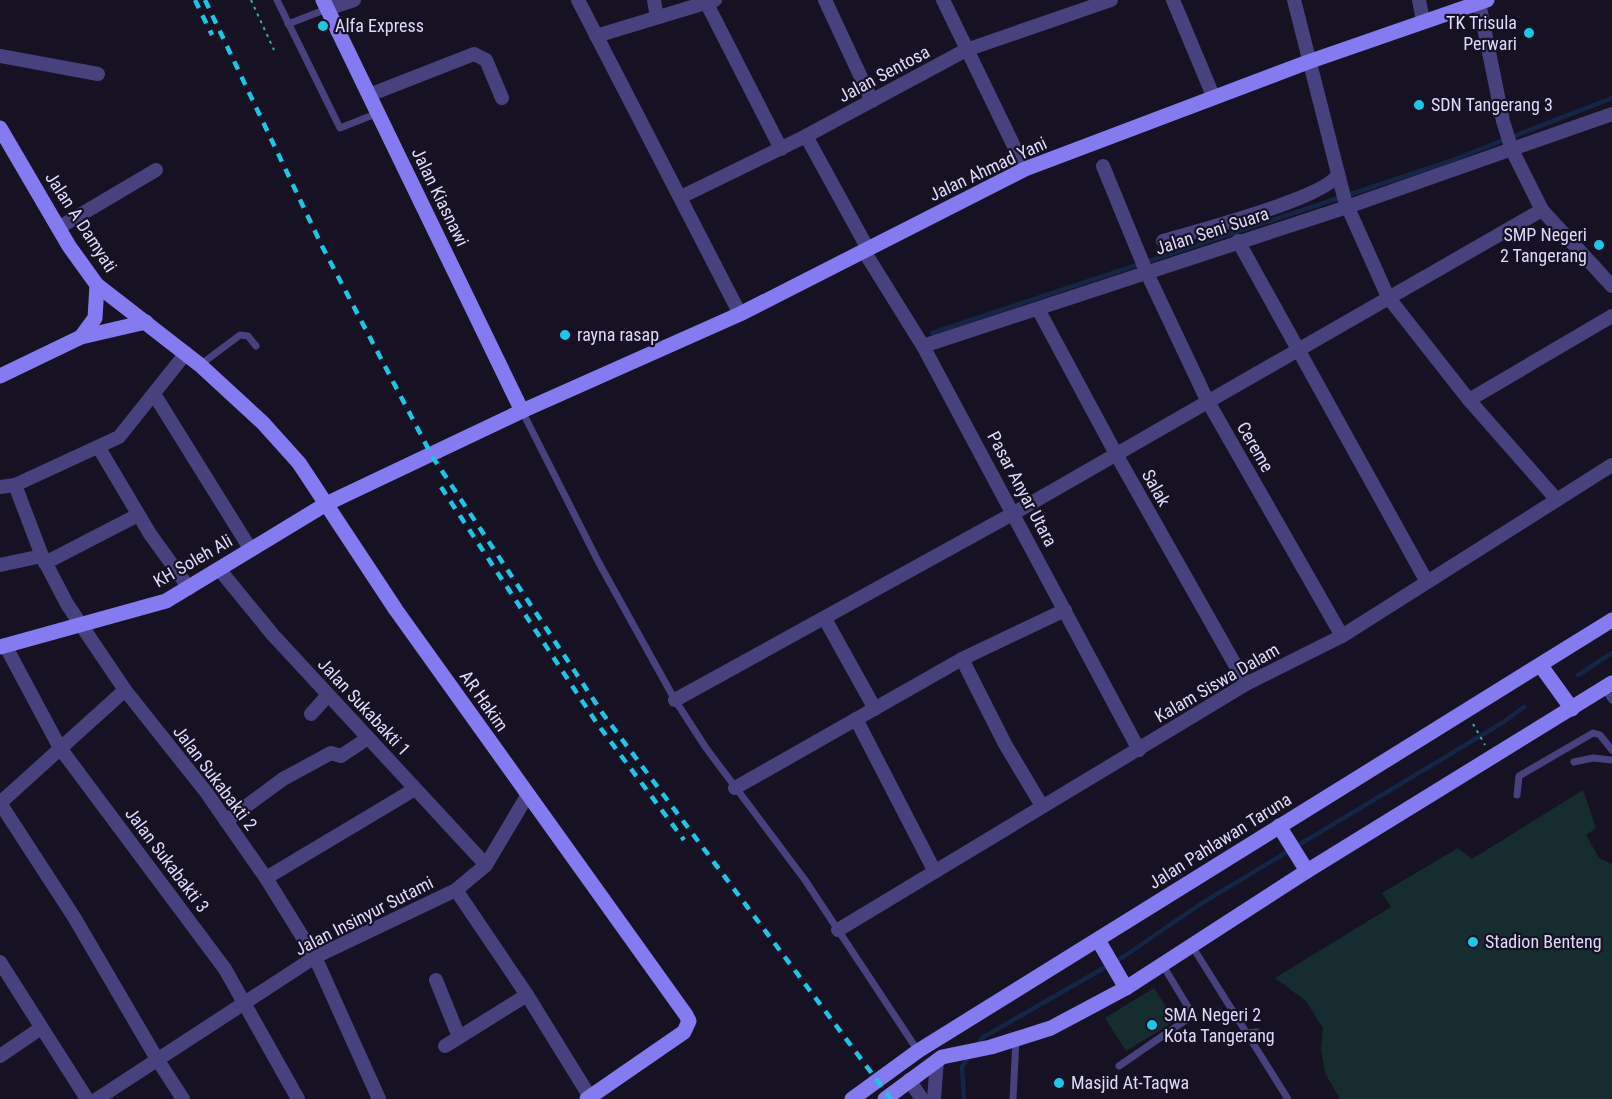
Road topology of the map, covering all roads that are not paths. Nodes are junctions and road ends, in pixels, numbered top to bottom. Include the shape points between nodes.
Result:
1 (277, 0) edge
2 (354, 0) edge
3 (578, 0) edge
4 (654, 0) edge
5 (825, 0) edge
6 (943, 0) edge
7 (1111, 0) edge
8 (1173, 0) edge
9 (1294, 0) edge
10 (1419, 0) edge
11 (711, 1) edge
12 (1483, 1) edge
13 (325, 5) edge
14 (657, 17) junction
15 (1423, 21) junction
16 (288, 24) junction
17 (596, 36) junction
18 (966, 50) junction
19 (0, 56) edge
20 (1308, 62) junction
21 (98, 74) dead end
22 (369, 95) junction
23 (502, 98) dead end
24 (1214, 98) junction
25 (872, 101) junction
26 (378, 113) junction
27 (1612, 114) edge
28 (0, 128) edge
29 (806, 136) junction
30 (1512, 147) junction
31 (781, 149) junction
32 (1103, 166) dead end
33 (1025, 169) junction
34 (156, 170) dead end
35 (1338, 176) junction
36 (681, 197) junction
37 (1346, 204) junction
38 (1542, 210) junction
39 (58, 228) junction
40 (1162, 241) dead end
41 (1238, 241) junction
42 (866, 250) junction
43 (1143, 265) junction
44 (1610, 282) edge
45 (97, 285) junction
46 (1388, 297) junction
47 (1038, 309) junction
48 (740, 314) junction
49 (1612, 316) edge
50 (146, 322) junction
51 (81, 336) junction
52 (256, 346) dead end
53 (923, 346) junction
54 (1298, 350) junction
55 (186, 353) junction
56 (200, 365) junction
57 (0, 376) edge
58 (154, 394) junction
59 (1207, 400) junction
60 (1469, 400) junction
61 (522, 411) junction
62 (99, 448) junction
63 (1116, 454) junction
64 (1612, 465) edge
65 (15, 484) junction
66 (0, 487) edge
67 (1557, 500) junction
68 (326, 504) junction
69 (1014, 513) junction
70 (138, 515) junction
71 (250, 550) junction
72 (43, 560) junction
73 (0, 565) edge
74 (219, 569) junction
75 (1427, 582) junction
76 (189, 588) junction
77 (1065, 610) junction
78 (825, 619) junction
79 (1612, 620) edge
80 (82, 624) junction
81 (1342, 636) junction
82 (2, 646) edge
83 (962, 659) junction
84 (1541, 666) junction
85 (1246, 684) junction
86 (125, 690) junction
87 (1609, 691) edge
88 (328, 695) junction
89 (675, 700) junction
90 (875, 709) junction
91 (1572, 709) junction
92 (311, 714) dead end
93 (856, 719) junction
94 (368, 738) junction
95 (60, 748) junction
96 (1139, 750) junction
97 (1612, 750) edge
98 (1612, 760) edge
99 (1574, 762) dead end
100 (735, 788) junction
101 (415, 789) junction
102 (1517, 795) dead end
103 (527, 796) junction
104 (0, 803) edge
105 (1042, 806) junction
106 (226, 821) junction
107 (1282, 831) junction
108 (486, 866) junction
109 (1303, 867) junction
110 (934, 870) junction
111 (266, 878) junction
112 (456, 890) junction
113 (838, 930) junction
114 (1100, 943) junction
115 (1192, 946) junction
116 (315, 957) junction
117 (0, 962) edge
118 (1162, 964) junction
119 (436, 980) dead end
120 (1124, 984) junction
121 (527, 995) junction
122 (245, 1004) junction
123 (41, 1028) junction
124 (1257, 1032) dead end
125 (1247, 1033) junction
126 (459, 1037) junction
127 (1016, 1039) junction
128 (445, 1046) dead end
129 (918, 1051) junction
130 (1271, 1055) dead end
131 (0, 1056) edge
132 (942, 1058) junction
133 (156, 1059) junction
134 (1266, 1064) junction
135 (1119, 1066) dead end
136 (909, 1080) junction
137 (588, 1098) edge
138 (87, 1099) edge
139 (98, 1099) edge
140 (183, 1099) edge
141 (298, 1099) edge
142 (379, 1099) edge
143 (852, 1099) edge
144 (885, 1099) edge
145 (922, 1099) edge
146 (934, 1099) edge
147 (1013, 1099) edge
148 (1288, 1099) edge

1 - 16 lane
2 - 13 street
3 - 17 street
4 - 14 street
5 - 25 street
6 - 18 street
7 - 18 street, Jalan Sentosa
8 - 24 street
9 - 20 street
10 - 15 street
11 - 14 street
11 - 31 street
12 - 15 street, Jalan Ahmad Yani
12 - 30 street via 1504,124
13 - 16 lane
13 - 22 street, Jalan Kiasnawi
14 - 17 street
15 - 20 street, Jalan Ahmad Yani
16 - 26 lane via 340,128
17 - 36 street
18 - 25 street, Jalan Sentosa
18 - 33 street
19 - 21 street
20 - 24 street, Jalan Ahmad Yani
20 - 35 street
22 - 23 street via 474,54 486,60
22 - 26 street, Jalan Kiasnawi
24 - 33 street, Jalan Ahmad Yani
25 - 29 street, Jalan Sentosa
26 - 61 street, Jalan Kiasnawi
27 - 30 street, Jalan Seni Suara
28 - 39 street, Jalan A Damyati
29 - 31 street, Jalan Sentosa
29 - 42 street, Pasar Anyar Utara
30 - 37 street, Jalan Seni Suara
30 - 38 street
31 - 36 street, Jalan Sentosa
32 - 43 street, Cereme
33 - 42 street, Jalan Ahmad Yani
34 - 39 street
35 - 37 street
35 - 40 street via 1306,196
36 - 48 street
37 - 41 street, Jalan Seni Suara
37 - 46 street
38 - 44 street
38 - 46 street
39 - 45 street, Jalan A Damyati
41 - 43 street, Jalan Seni Suara
41 - 54 street
42 - 48 street, Jalan Ahmad Yani
42 - 53 street, Pasar Anyar Utara
43 - 47 street, Jalan Seni Suara
43 - 59 street, Cereme
45 - 50 street, Jalan A Damyati
45 - 51 street via 95,318
46 - 54 street
46 - 60 street
47 - 53 street, Jalan Seni Suara
47 - 63 street, Salak
48 - 61 street, Jalan Ahmad Yani
49 - 60 street
50 - 51 street
50 - 55 street, AR Hakim
51 - 57 street
52 - 56 lane via 248,336 240,335
53 - 69 street, Pasar Anyar Utara
54 - 59 street
54 - 75 street
55 - 56 street, AR Hakim
55 - 58 street
56 - 68 street, AR Hakim via 282,442
58 - 62 street via 123,433
58 - 71 street
59 - 63 street
59 - 81 street, Cereme
60 - 67 street
61 - 68 street, KH Soleh Ali
61 - 89 lane via 599,563
62 - 65 street
62 - 70 street
63 - 69 street
63 - 85 street, Salak
64 - 67 street, Kalam Siswa Dalam
65 - 66 street
65 - 72 street, Jalan Sukabakti 2
67 - 75 street, Kalam Siswa Dalam
68 - 71 street, KH Soleh Ali
68 - 103 street, AR Hakim
69 - 77 street, Pasar Anyar Utara
69 - 78 street
70 - 72 street
70 - 76 street
71 - 74 street, KH Soleh Ali
72 - 73 street
72 - 80 street, Jalan Sukabakti 2
74 - 76 street, KH Soleh Ali
74 - 88 street, Jalan Sukabakti 1
75 - 81 street, Kalam Siswa Dalam
76 - 80 street, KH Soleh Ali via 149,607
77 - 83 street
77 - 96 street, Pasar Anyar Utara
78 - 89 street
78 - 90 street
79 - 84 street, Jalan Pahlawan Taruna
80 - 82 street, KH Soleh Ali
80 - 86 street, Jalan Sukabakti 2
81 - 85 street, Kalam Siswa Dalam
82 - 95 street, Jalan Sukabakti 3
83 - 90 street
83 - 105 street
84 - 91 street
84 - 107 street, Jalan Pahlawan Taruna
85 - 96 street, Kalam Siswa Dalam
86 - 95 street
86 - 106 street, Jalan Sukabakti 2
87 - 91 street
88 - 92 street
88 - 94 street, Jalan Sukabakti 1
89 - 100 lane
90 - 93 street
91 - 109 street
93 - 100 street
93 - 110 street
94 - 101 street, Jalan Sukabakti 1
94 - 106 street via 341,756 331,753 283,779
95 - 104 street
95 - 122 street, Jalan Sukabakti 3 via 213,951
96 - 105 street, Kalam Siswa Dalam
97 - 102 lane via 1600,735 1593,733 1519,776
98 - 99 lane
100 - 113 lane
101 - 108 street, Jalan Sukabakti 1
101 - 111 street
103 - 108 street, Jalan Insinyur Sutami
103 - 137 street, AR Hakim via 688,1021 688,1027 679,1036
104 - 133 street via 74,917
105 - 110 street, Kalam Siswa Dalam
106 - 111 street, Jalan Sukabakti 2
107 - 109 street
107 - 114 street, Jalan Pahlawan Taruna
108 - 112 street, Jalan Insinyur Sutami
109 - 115 street
110 - 113 street, Kalam Siswa Dalam
111 - 116 street, Jalan Sukabakti 2
112 - 116 street, Jalan Insinyur Sutami
112 - 121 street
113 - 129 lane
114 - 120 street
114 - 129 street, Jalan Pahlawan Taruna
115 - 118 street
115 - 125 lane
116 - 122 street, Jalan Insinyur Sutami
116 - 142 street, Jalan Sukabakti 2
117 - 123 street
118 - 120 street
118 - 135 lane via 1193,1015
119 - 126 street
120 - 127 street via 1065,1022
121 - 126 street
121 - 137 street
122 - 133 street, Jalan Insinyur Sutami
122 - 141 street, Jalan Sukabakti 3
123 - 131 street
123 - 138 street
124 - 125 lane
125 - 134 lane
126 - 128 street
127 - 132 street
127 - 147 lane
129 - 143 street, Jalan Pahlawan Taruna
130 - 134 lane
132 - 136 street
132 - 146 street
133 - 139 street, Jalan Insinyur Sutami
133 - 140 street
134 - 148 lane
136 - 144 street
136 - 145 street

